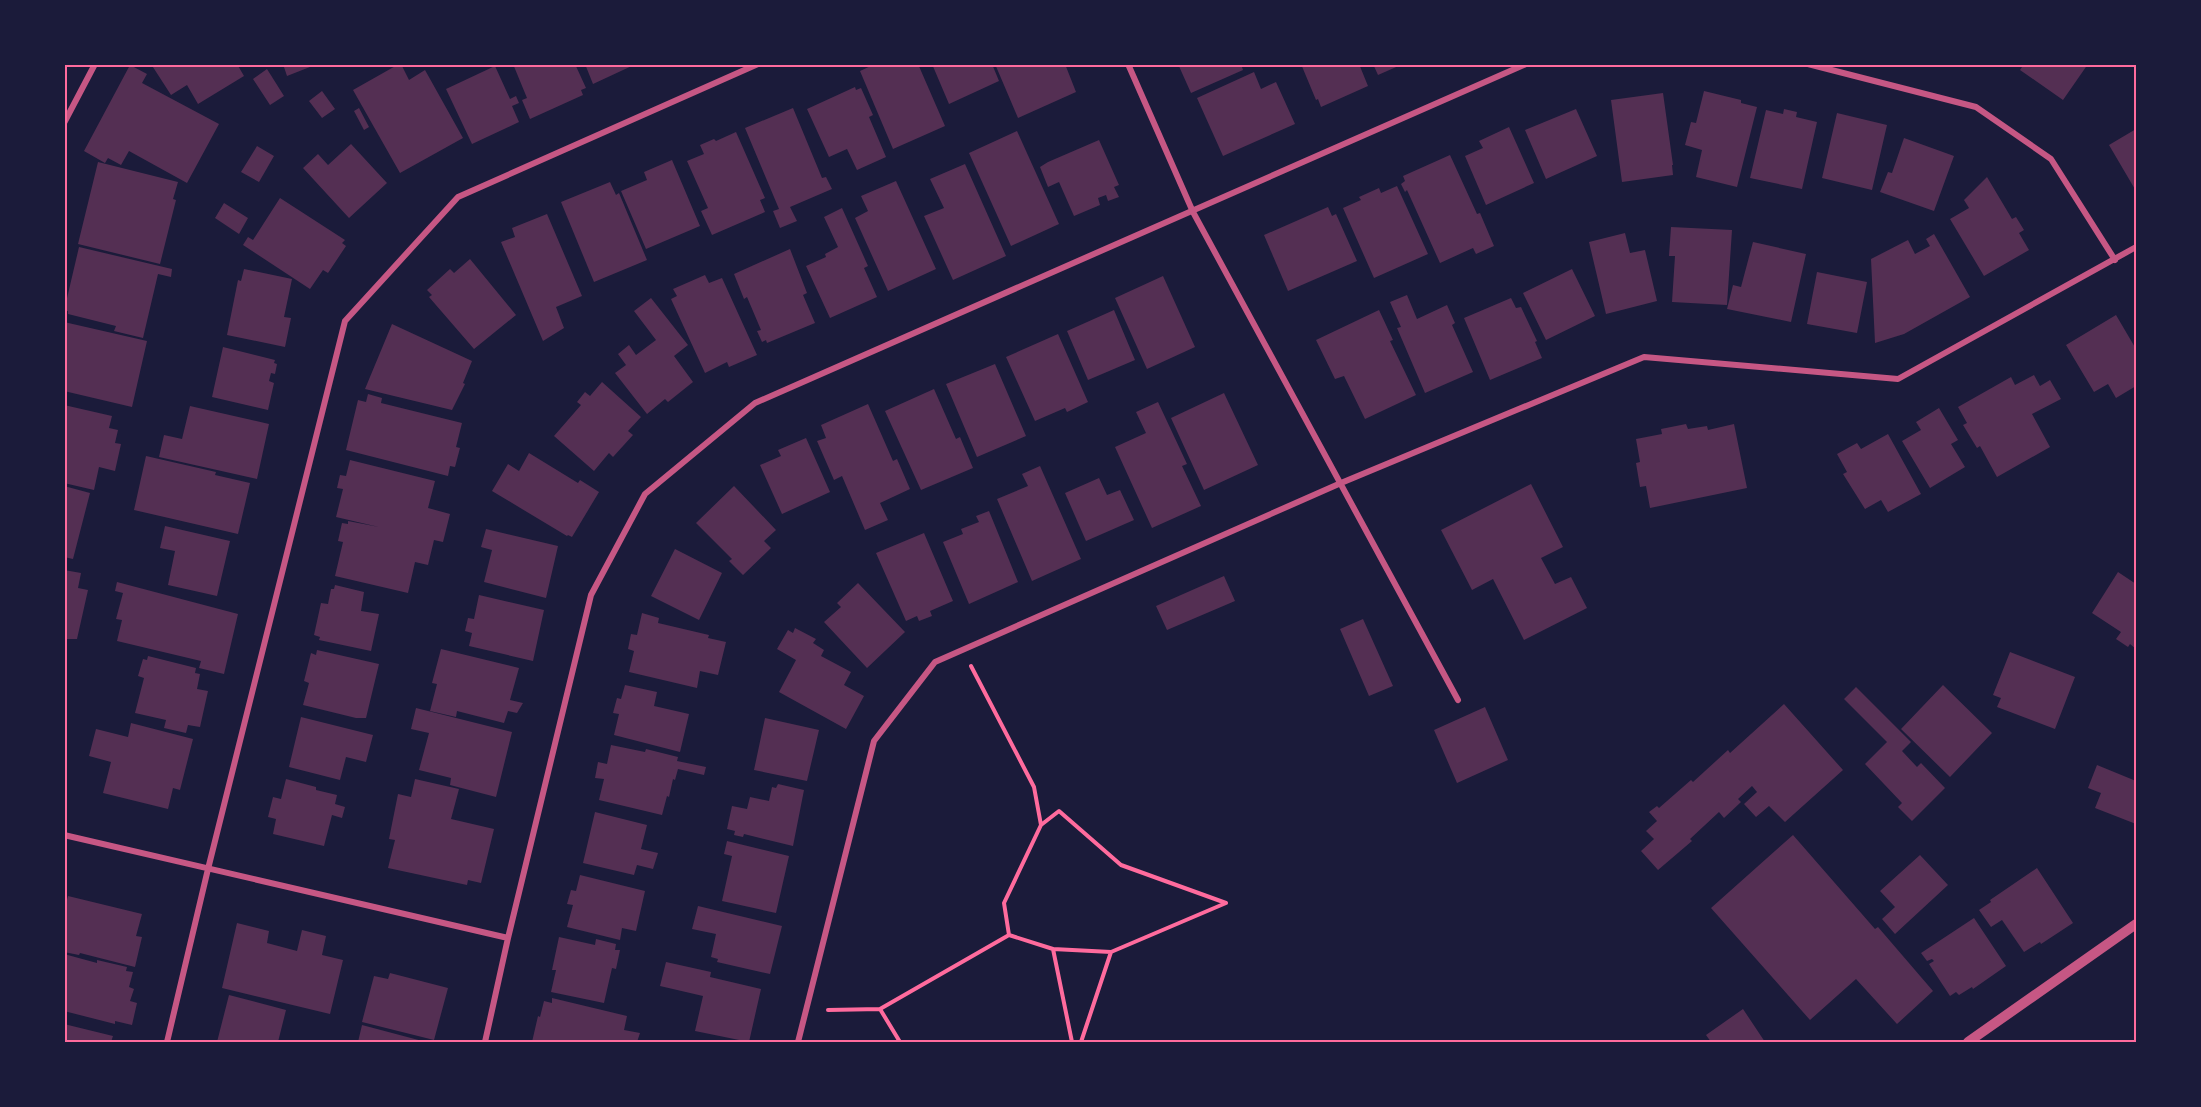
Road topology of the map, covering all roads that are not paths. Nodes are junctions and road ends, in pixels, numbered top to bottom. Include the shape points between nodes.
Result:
1 (95, 64) edge
2 (759, 64) edge
3 (1128, 64) edge
4 (1526, 64) edge
5 (1808, 64) edge
6 (64, 123) edge
7 (1194, 212) junction
8 (2136, 248) edge
9 (2115, 260) junction
10 (1341, 483) junction
11 (1458, 700) dead end
12 (64, 835) edge
13 (208, 869) junction
14 (2136, 924) edge
15 (508, 938) junction
16 (167, 1042) edge
17 (485, 1042) edge
18 (798, 1042) edge
19 (1968, 1042) edge

1 - 6 street
2 - 13 street via 458,197 345,321
3 - 7 street
4 - 7 street
5 - 9 street via 1976,107 2051,159
7 - 10 street
7 - 15 street via 755,403 645,494 591,595
8 - 9 street
9 - 10 street via 1898,379 1644,357
10 - 11 street
10 - 18 street via 935,662 874,741
12 - 13 street
13 - 15 street
13 - 16 street
14 - 19 street
15 - 17 street

